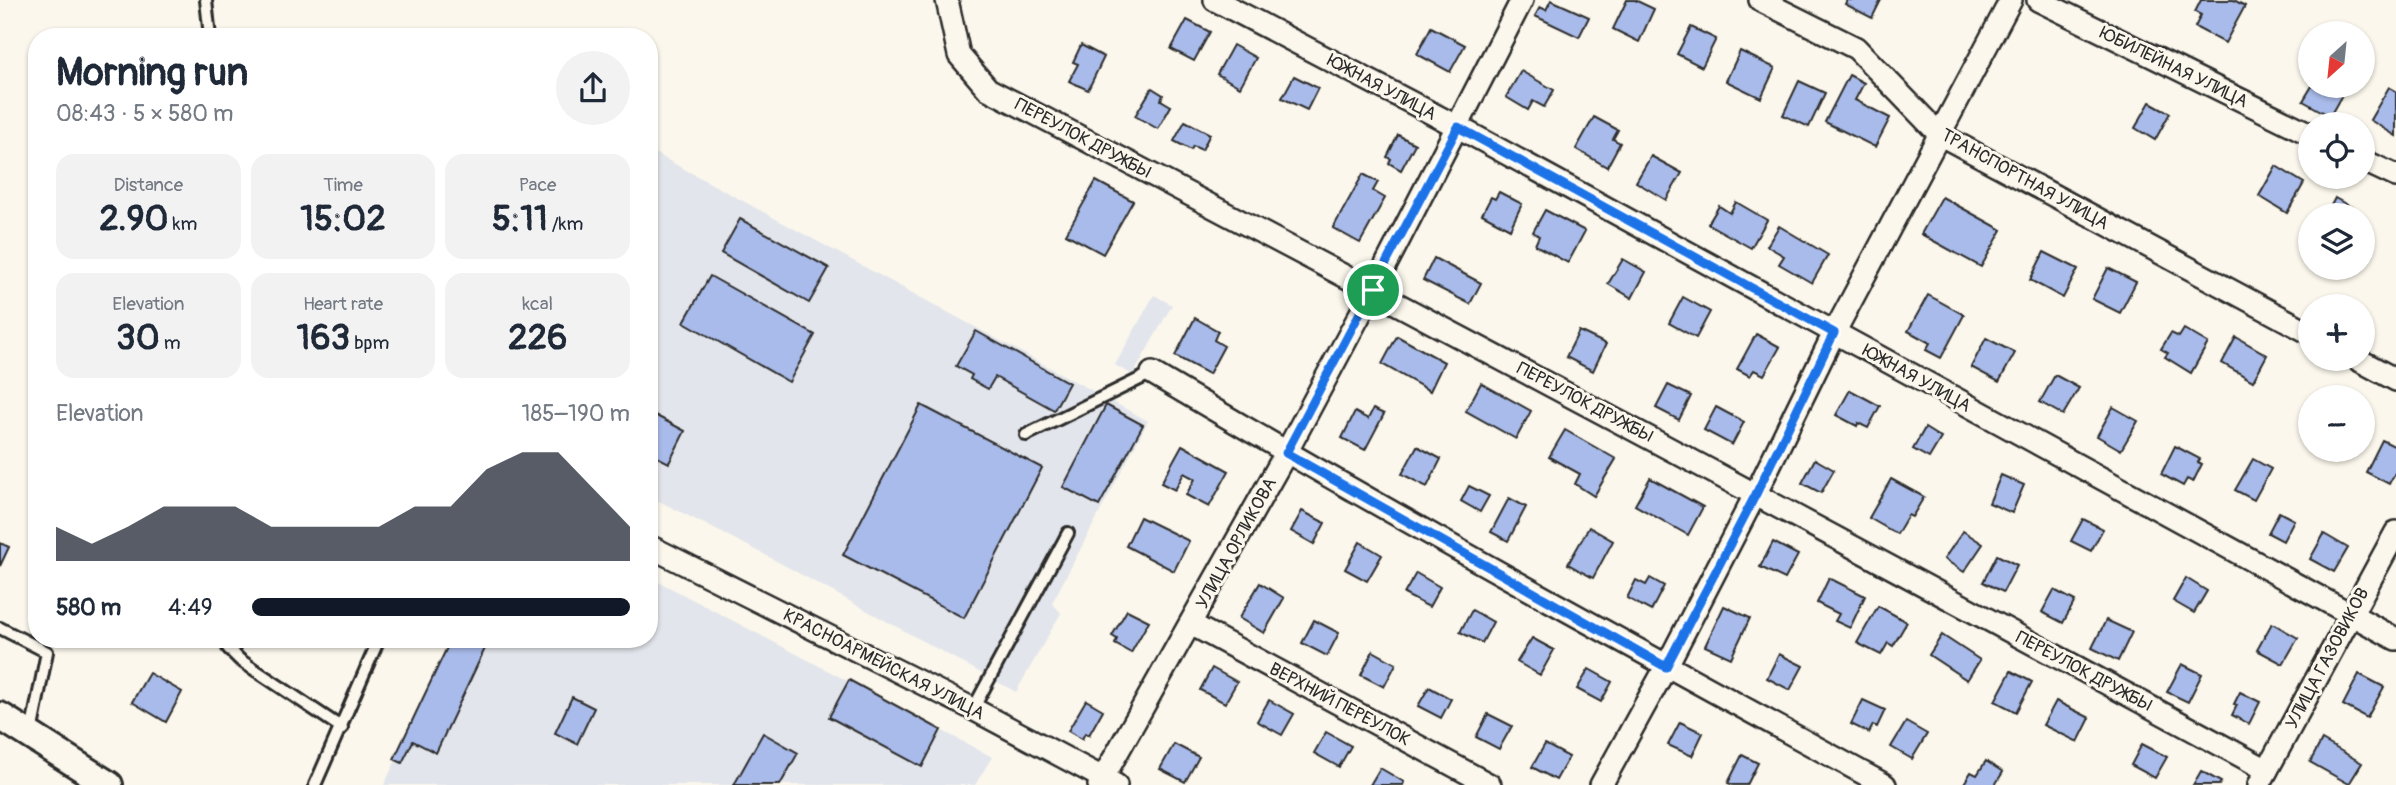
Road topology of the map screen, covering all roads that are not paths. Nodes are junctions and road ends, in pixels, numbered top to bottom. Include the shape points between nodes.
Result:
1 (206, 0) edge
2 (947, 0) edge
3 (1214, 0) edge
4 (1522, 0) edge
5 (1760, 0) edge
6 (2011, 0) edge
7 (2038, 0) edge
8 (209, 28) edge
9 (1458, 127) junction
10 (2298, 128) edge
11 (1939, 134) junction
12 (2375, 166) edge
13 (2396, 176) edge
14 (1373, 290) junction
15 (2298, 327) edge
16 (1834, 333) junction
17 (2375, 369) edge
18 (1152, 373) joint
19 (2396, 380) edge
20 (1026, 435) dead end
21 (1286, 453) junction
22 (1756, 494) junction
23 (2396, 532) edge
24 (1068, 533) dead end
25 (658, 551) edge
26 (2350, 615) junction
27 (1191, 624) junction
28 (0, 628) edge
29 (2396, 639) edge
30 (28, 642) edge
31 (39, 648) edge
32 (228, 648) edge
33 (375, 648) edge
34 (1666, 667) junction
35 (973, 709) junction
36 (0, 716) edge
37 (342, 728) junction
38 (31, 736) junction
39 (2263, 777) edge
40 (1106, 783) edge
41 (109, 785) edge
42 (315, 785) edge
43 (1490, 785) edge
44 (1601, 785) edge
45 (1885, 785) edge

1 - 8 lane
2 - 14 street, ПЕРЕУЛОК ДРУЖБЫ via 959,55 988,89
3 - 9 street, ЮЖНАЯ УЛИЦА
4 - 9 street, УЛИЦА ОРЛИКОВА
5 - 11 street, ТРАНСПОРТНАЯ УЛИЦА via 1856,48
6 - 11 street
7 - 10 street, ЮБИЛЕЙНАЯ УЛИЦА
9 - 14 street, УЛИЦА ОРЛИКОВА
9 - 16 street, ЮЖНАЯ УЛИЦА
11 - 15 street, ТРАНСПОРТНАЯ УЛИЦА
11 - 16 street
12 - 13 street
14 - 21 street, УЛИЦА ОРЛИКОВА
14 - 22 street, ПЕРЕУЛОК ДРУЖБЫ
16 - 22 street
16 - 26 street, ЮЖНАЯ УЛИЦА
17 - 19 street
18 - 20 lane
18 - 21 street
21 - 27 street, УЛИЦА ОРЛИКОВА
21 - 34 street
22 - 34 street
22 - 39 street, ПЕРЕУЛОК ДРУЖБЫ
23 - 26 street, УЛИЦА ГАЗОВИКОВ
24 - 35 lane
25 - 35 street, КРАСНОАРМЕЙСКАЯ УЛИЦА
26 - 29 street, ЮЖНАЯ УЛИЦА
26 - 39 street, УЛИЦА ГАЗОВИКОВ
27 - 40 street, УЛИЦА ОРЛИКОВА
27 - 43 street, ВЕРХНИЙ ПЕРЕУЛОК
28 - 30 lane
31 - 38 lane via 47,652
32 - 37 lane
33 - 37 lane
34 - 44 street
34 - 45 street
35 - 40 street, КРАСНОАРМЕЙСКАЯ УЛИЦА
36 - 38 street
37 - 42 lane
38 - 41 street

